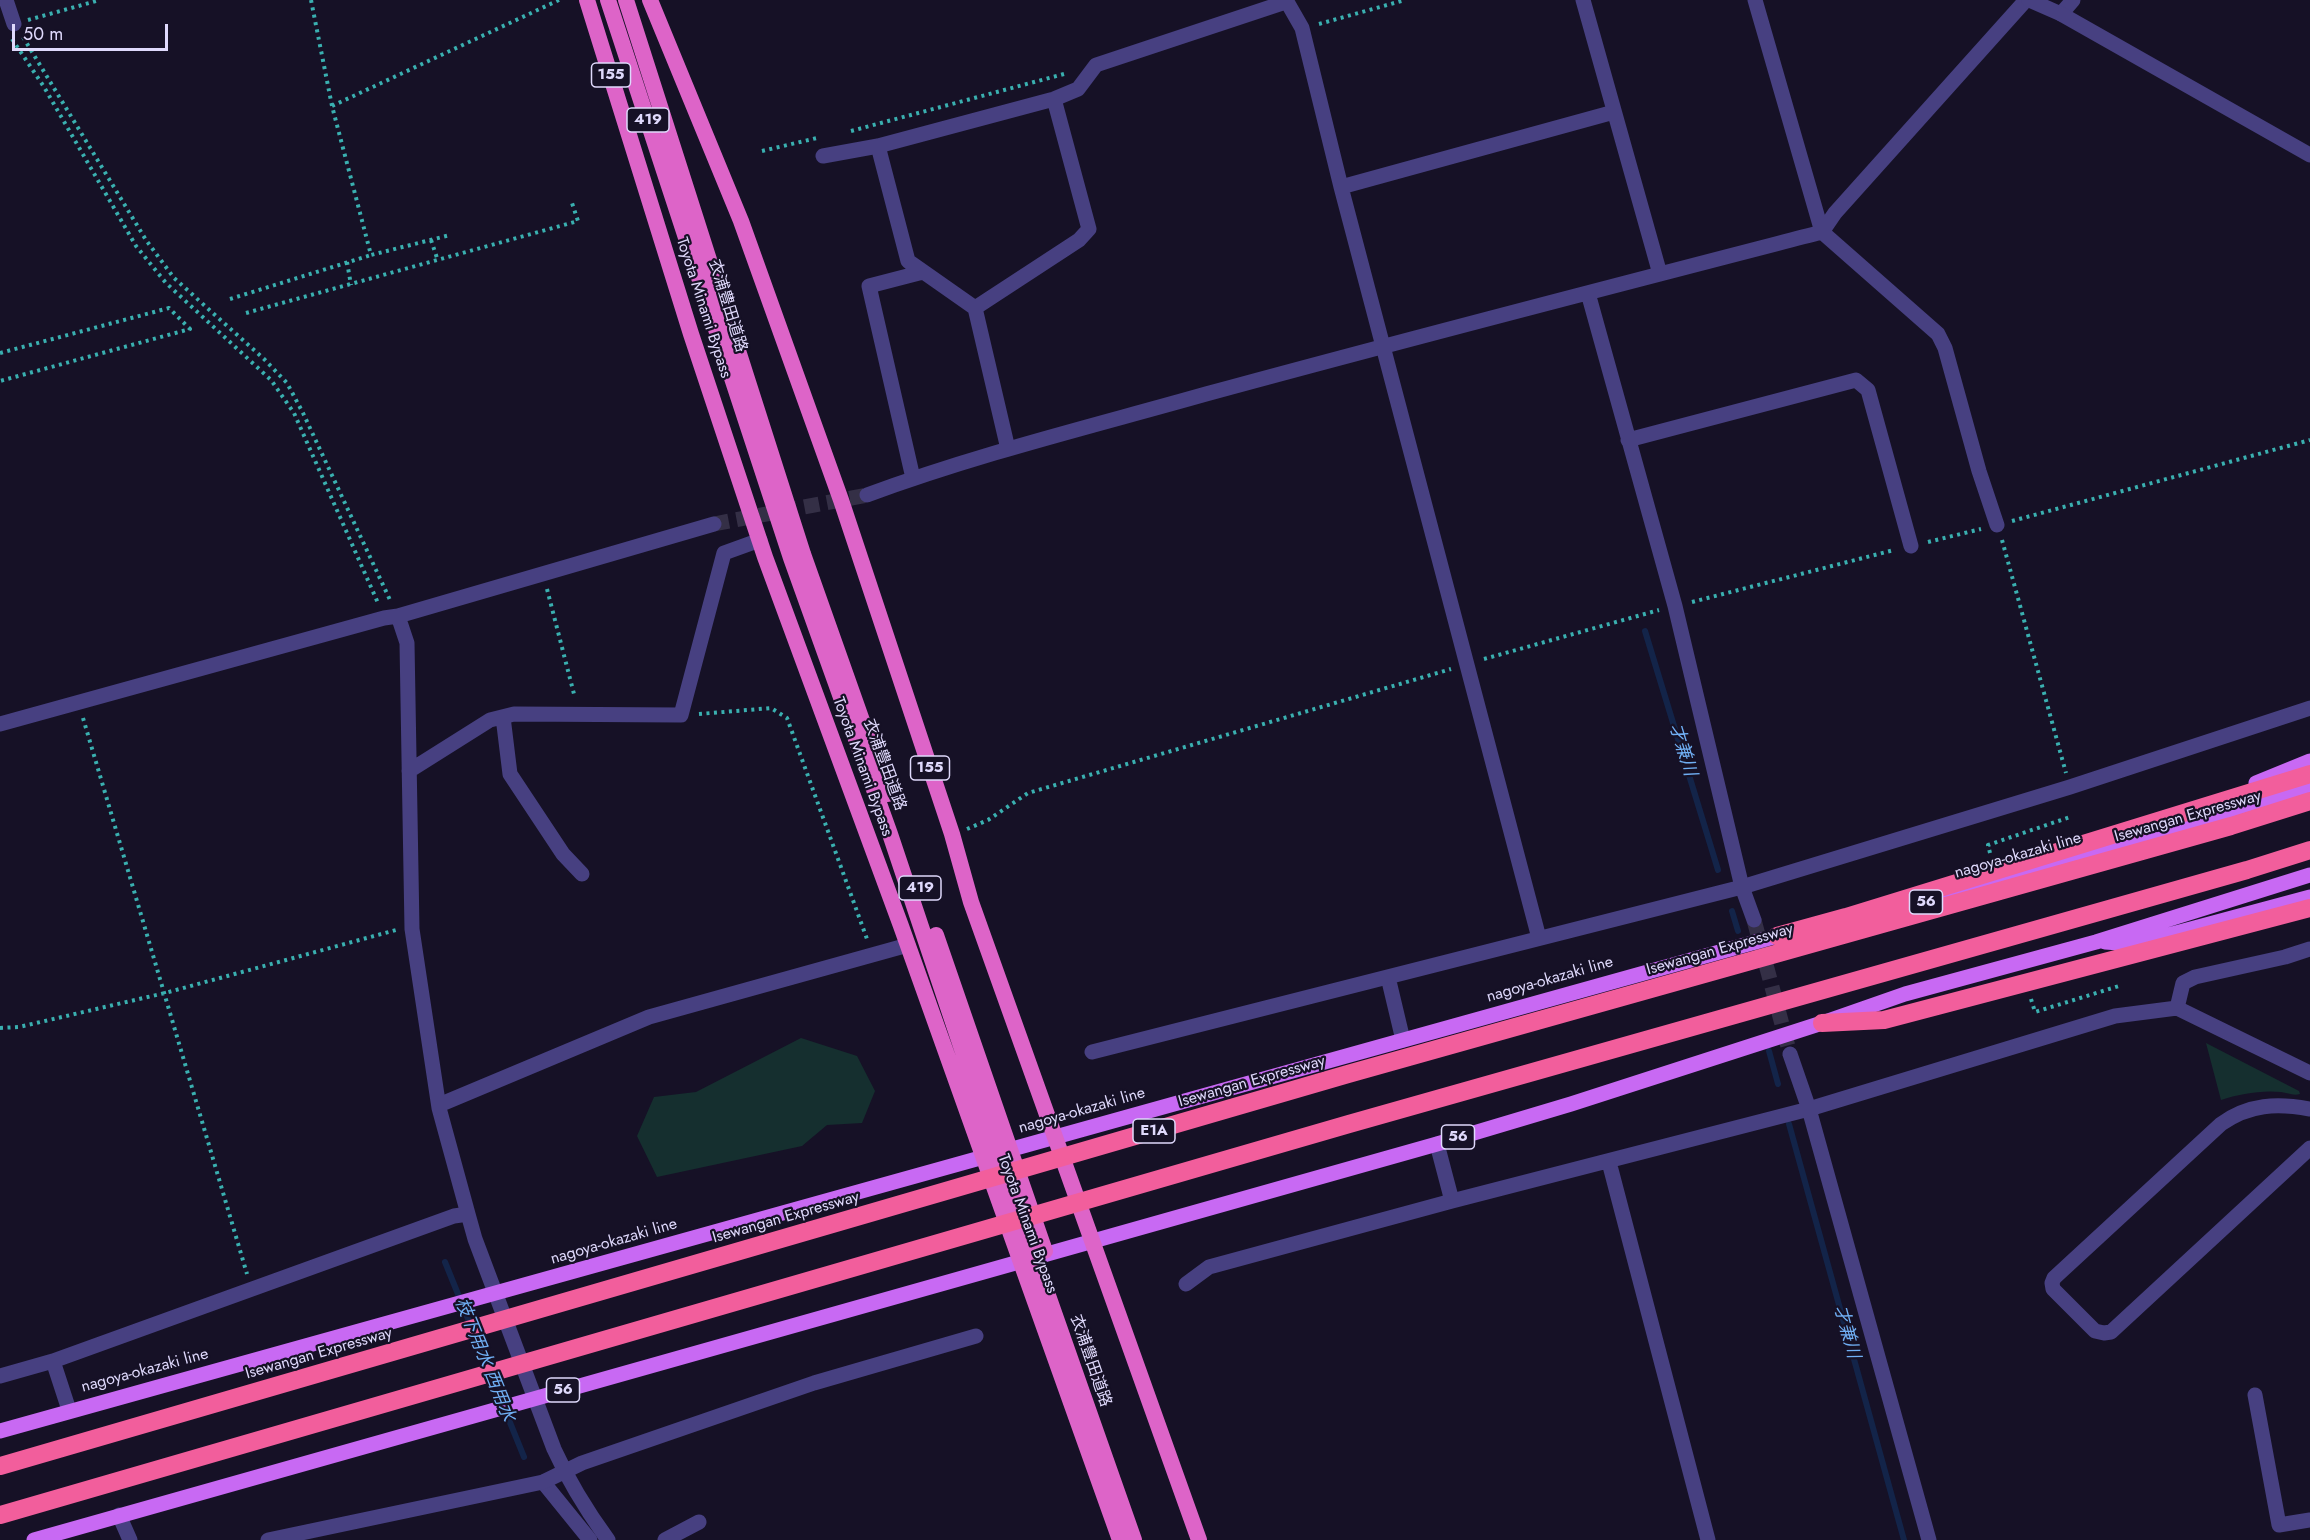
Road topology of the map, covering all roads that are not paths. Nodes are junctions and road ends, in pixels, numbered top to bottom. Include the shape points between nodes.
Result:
1 (6, 0) edge
2 (587, 0) edge
3 (608, 0) edge
4 (626, 0) edge
5 (650, 0) edge
6 (1583, 0) edge
7 (1755, 0) edge
8 (2027, 0) edge
9 (2073, 0) edge
10 (1286, 1) edge
11 (2061, 14) junction
12 (9, 25) road end
13 (1054, 99) junction
14 (1614, 112) junction
15 (878, 146) junction
16 (2310, 155) edge
17 (823, 156) dead end
18 (1341, 187) junction
19 (1822, 231) junction
20 (695, 237) junction
21 (923, 272) junction
22 (1660, 274) junction
23 (1588, 293) junction
24 (975, 308) junction
25 (1383, 345) junction
26 (1628, 440) junction
27 (1008, 449) junction
28 (913, 478) junction
29 (867, 495) tunnel mouth
30 (714, 524) tunnel mouth
31 (1997, 525) road end
32 (760, 540) junction
33 (1911, 546) dead end
34 (391, 617) junction
35 (2310, 708) edge
36 (503, 717) junction
37 (0, 724) edge
38 (2310, 761) edge
39 (409, 771) junction
40 (2310, 774) edge
41 (2310, 785) edge
42 (2310, 801) edge
43 (2310, 850) edge
44 (2073, 859) junction
45 (582, 874) dead end
46 (2310, 875) edge
47 (1742, 887) junction
48 (2310, 897) edge
49 (2310, 908) edge
50 (1754, 920) tunnel mouth
51 (1777, 936) junction
52 (1539, 938) junction
53 (2096, 942) junction
54 (908, 945) junction
55 (2310, 949) edge
56 (1388, 977) junction
57 (2177, 1008) junction
58 (1822, 1023) junction
59 (1403, 1040) junction
60 (1092, 1052) dead end
61 (1790, 1054) tunnel mouth
62 (2310, 1073) edge
63 (439, 1105) junction
64 (1809, 1108) junction
65 (2310, 1109) edge
66 (1055, 1137) junction
67 (1437, 1144) junction
68 (2310, 1148) edge
69 (984, 1157) junction
70 (1609, 1162) junction
71 (1452, 1201) junction
72 (468, 1214) junction
73 (1092, 1240) junction
74 (1021, 1260) junction
75 (1186, 1284) dead end
76 (976, 1336) dead end
77 (53, 1360) junction
78 (0, 1376) edge
79 (2255, 1395) dead end
80 (69, 1410) junction
81 (0, 1431) edge
82 (0, 1466) edge
83 (564, 1472) junction
84 (543, 1482) junction
85 (0, 1515) edge
86 (119, 1515) junction
87 (2310, 1520) edge
88 (699, 1522) dead end
89 (1703, 1539) edge
90 (34, 1540) edge
91 (130, 1540) edge
92 (268, 1540) edge
93 (590, 1540) edge
94 (608, 1540) edge
95 (665, 1540) edge
96 (1120, 1540) edge
97 (1134, 1540) edge
98 (1145, 1540) edge
99 (1199, 1540) edge
100 (1929, 1540) edge

1 - 12 street
2 - 32 highway, Toyota Minami Bypass / 155
3 - 20 highway, 衣浦豊田道路 / 419
4 - 20 highway, 衣浦豊田道路 / 419
5 - 66 highway, 155 via 741,222 841,500 971,902
6 - 14 street
7 - 19 street
8 - 11 street
8 - 19 street
9 - 11 street
10 - 13 street via 1096,65 1078,89
10 - 18 street via 1302,28
11 - 16 street
13 - 15 street
13 - 24 street via 1089,229 1079,240
14 - 18 street
14 - 22 street
15 - 17 street
15 - 21 street via 908,261
18 - 25 street
19 - 22 street
19 - 31 street via 1938,334
20 - 97 highway, 衣浦豊田道路 / 419 via 731,379 791,558
20 - 98 highway, 衣浦豊田道路 / 419
21 - 24 street
21 - 28 street via 869,286
22 - 23 street
23 - 25 street
23 - 26 street
24 - 27 street
25 - 27 street
25 - 52 street
26 - 33 street via 1856,380 1868,390
26 - 47 street via 1675,606
27 - 28 street
28 - 29 street
30 - 34 street
32 - 36 street via 724,553 681,715
32 - 54 highway, Toyota Minami Bypass / 155
34 - 37 street
34 - 39 street via 406,643
35 - 47 street via 2070,787
36 - 39 street via 490,720
36 - 45 street via 510,774 563,854
38 - 44 main road
39 - 63 street via 405,929
40 - 51 highway
41 - 44 main road, nagoya-okazaki line / 56
42 - 82 highway, Isewangan Expressway / E1A via 2220,830 1348,1074
43 - 85 highway via 1326,1130
44 - 51 main road, nagoya-okazaki line / 56 via 1818,933
46 - 53 main road, 56
47 - 50 street
47 - 52 street
48 - 53 main road via 2135,944
49 - 58 highway via 1884,1020
51 - 59 main road, nagoya-okazaki line / 56
52 - 56 street
53 - 58 main road, 56 via 1905,994
54 - 63 street via 649,1017
54 - 69 highway, Toyota Minami Bypass / 155
55 - 57 street via 2195,977 2183,983
56 - 59 street
56 - 60 street
57 - 62 street
57 - 64 street via 2115,1016
58 - 67 main road, 56
59 - 66 main road, nagoya-okazaki line / 56
61 - 64 street
63 - 72 street
64 - 70 street
64 - 100 street
65 - 68 street via 2259,1107 2244,1110 2221,1124 2054,1278 2053,1289 2095,1331 2111,1332
66 - 69 main road, nagoya-okazaki line / 56
66 - 73 highway, 155
67 - 71 street
67 - 73 main road, 56
69 - 74 highway, Toyota Minami Bypass / 155
69 - 80 main road, nagoya-okazaki line / 56
70 - 71 street
70 - 89 street
71 - 75 street via 1209,1267
72 - 77 street
72 - 83 street
73 - 74 main road, 56
73 - 99 highway, 155
74 - 86 main road, 56
74 - 96 highway, Toyota Minami Bypass / 155
76 - 83 street via 814,1383
77 - 78 street
77 - 80 street
79 - 87 street via 2279,1526
80 - 81 main road, nagoya-okazaki line / 56
83 - 84 street
83 - 94 street
84 - 92 street
84 - 93 street
86 - 90 main road, 56
86 - 91 street
88 - 95 street

